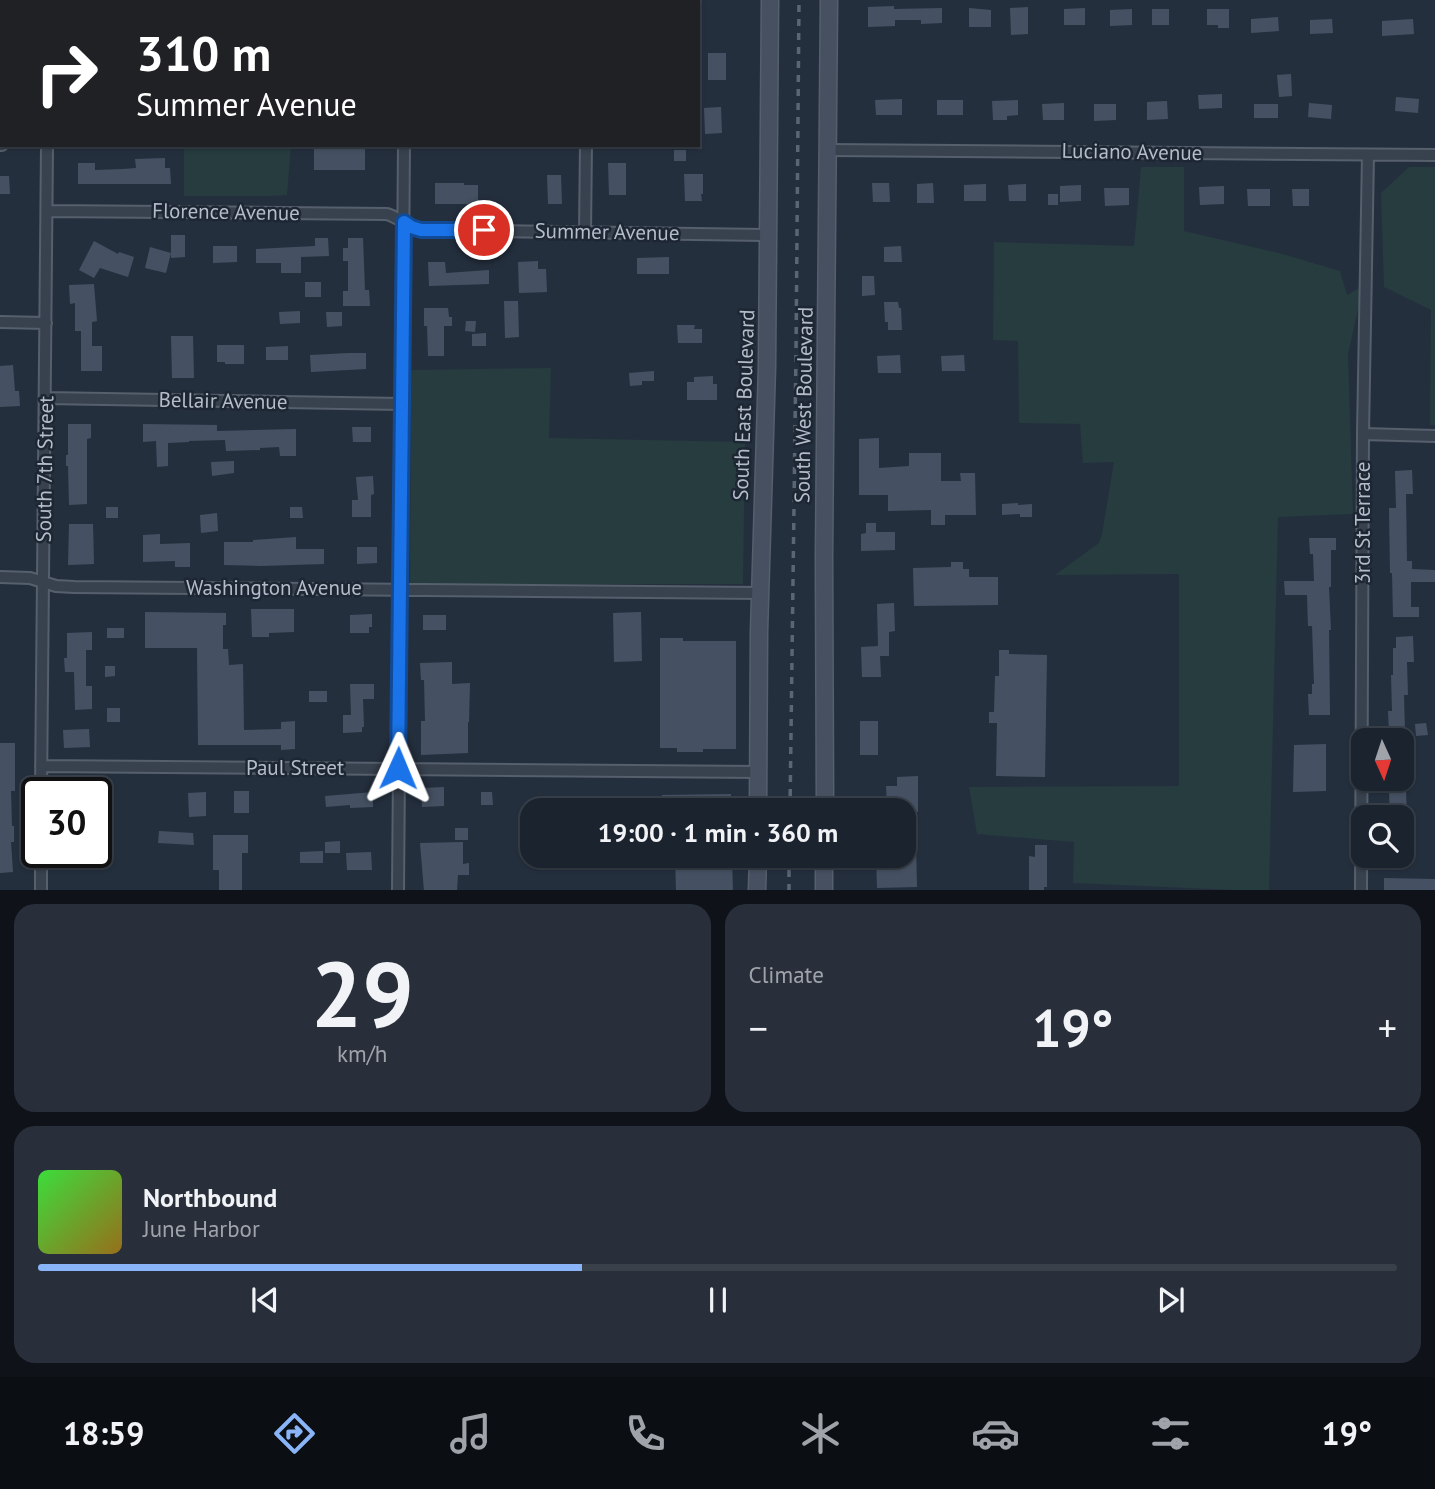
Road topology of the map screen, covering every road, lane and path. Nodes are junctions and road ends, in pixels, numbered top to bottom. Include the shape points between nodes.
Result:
1 (770, 0) edge
2 (830, 0) edge
3 (47, 147) edge
4 (404, 147) edge
5 (586, 147) edge
6 (828, 150) junction
7 (1368, 155) junction
8 (1435, 156) edge
9 (47, 211) junction
10 (404, 222) junction
11 (585, 232) junction
12 (769, 235) junction
13 (0, 322) edge
14 (46, 323) junction
15 (45, 398) junction
16 (401, 404) junction
17 (1363, 434) junction
18 (1435, 436) edge
19 (0, 577) edge
20 (43, 583) junction
21 (401, 589) junction
22 (760, 593) junction
23 (41, 766) junction
24 (398, 768) junction
25 (759, 772) junction
26 (41, 777) edge
27 (758, 798) edge
28 (825, 798) edge
29 (41, 868) edge
30 (758, 868) edge
31 (824, 868) edge
32 (41, 890) edge
33 (398, 890) edge
34 (757, 890) edge
35 (824, 890) edge
36 (1360, 890) edge

1 - 12 main road, South East Boulevard
2 - 6 main road, South West Boulevard
3 - 9 street, South 7th Street
4 - 10 street
5 - 11 street
6 - 7 street, Luciano Avenue
6 - 28 main road, South West Boulevard
7 - 8 street, Luciano Avenue
7 - 17 street, 3rd St Terrace
9 - 10 street, Florence Avenue via 387,214
9 - 14 street, South 7th Street
10 - 11 street, Summer Avenue via 421,230
10 - 16 street
11 - 12 street, Summer Avenue
12 - 22 main road, South East Boulevard
13 - 14 street
14 - 15 street, South 7th Street
15 - 16 street, Bellair Avenue
15 - 20 street, South 7th Street
16 - 21 street
17 - 18 street
17 - 36 street, 3rd St Terrace
19 - 20 street, Washington Avenue
20 - 21 street, Washington Avenue
20 - 23 street, South 7th Street
21 - 22 street, Washington Avenue
21 - 24 street
22 - 25 main road, South East Boulevard
23 - 24 street, Paul Street
23 - 26 street, South 7th Street
24 - 25 street, Paul Street
24 - 33 street
25 - 27 main road, South East Boulevard
29 - 32 street
30 - 34 main road
31 - 35 main road

